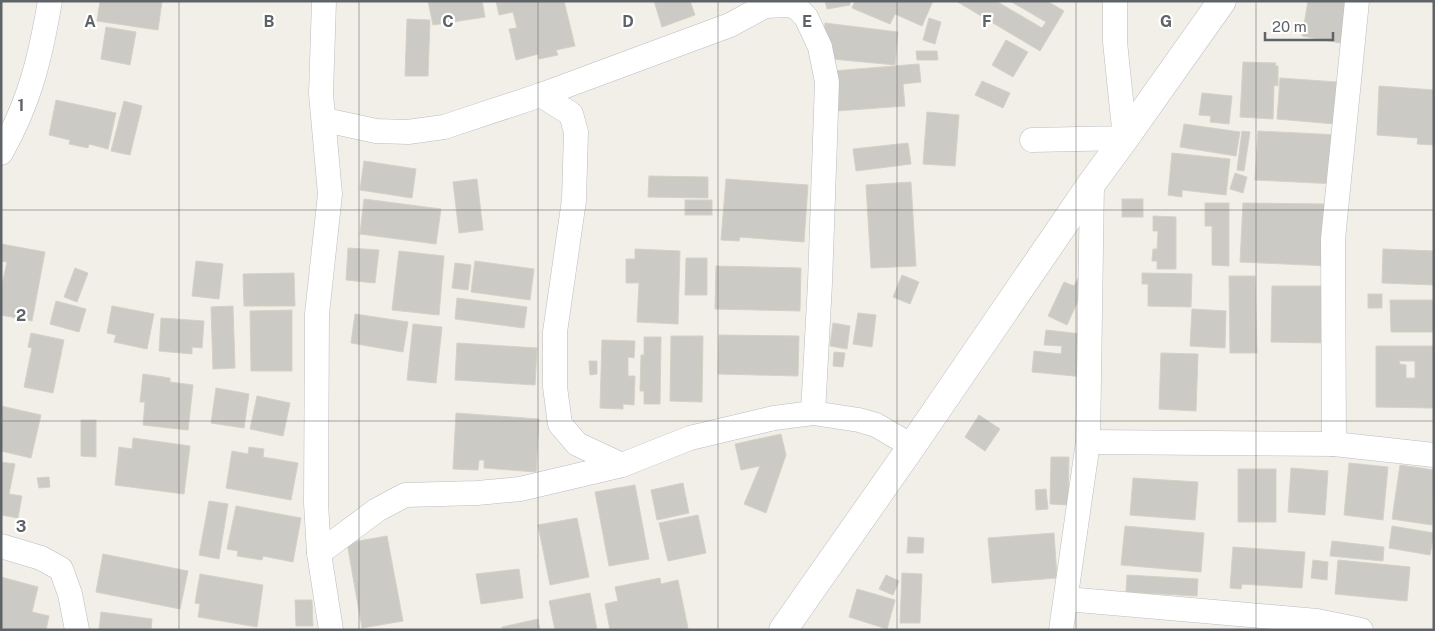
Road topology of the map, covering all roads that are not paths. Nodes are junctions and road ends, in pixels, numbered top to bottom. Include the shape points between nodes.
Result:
1 (50, 1) edge
2 (324, 1) edge
3 (1115, 1) edge
4 (1222, 1) edge
5 (1357, 1) edge
6 (790, 3) edge
7 (541, 95) junction
8 (324, 120) junction
9 (1125, 138) junction
10 (1032, 140) dead end
11 (1, 153) edge
12 (1092, 183) junction
13 (812, 413) junction
14 (1088, 442) junction
15 (1334, 444) junction
16 (912, 446) junction
17 (1434, 455) edge
18 (622, 465) junction
19 (1, 546) edge
20 (319, 554) junction
21 (1066, 599) junction
22 (77, 630) edge
23 (331, 630) edge
24 (784, 630) edge
25 (1061, 630) edge
26 (1361, 630) edge

1 - 11 street via 41,54 28,95 16,127
2 - 8 street via 321,94
3 - 9 street via 1115,42
4 - 9 street
5 - 15 street via 1333,239
6 - 7 street via 765,6 730,25
6 - 13 street via 806,16 820,47 828,82
7 - 8 street via 444,127 408,132 376,131
7 - 18 street via 571,114 576,132 574,200 554,332 555,387 560,424 577,444
8 - 20 street via 330,194 317,314 316,503
9 - 10 street
9 - 12 street
12 - 14 street
12 - 16 street
13 - 16 street via 876,425
13 - 18 street via 774,418 690,438
14 - 15 street
14 - 21 street
15 - 17 street
16 - 24 street
18 - 20 street via 520,489 405,495 377,510
19 - 22 street via 41,558 61,569
20 - 23 street
21 - 25 street
21 - 26 street via 1317,621

